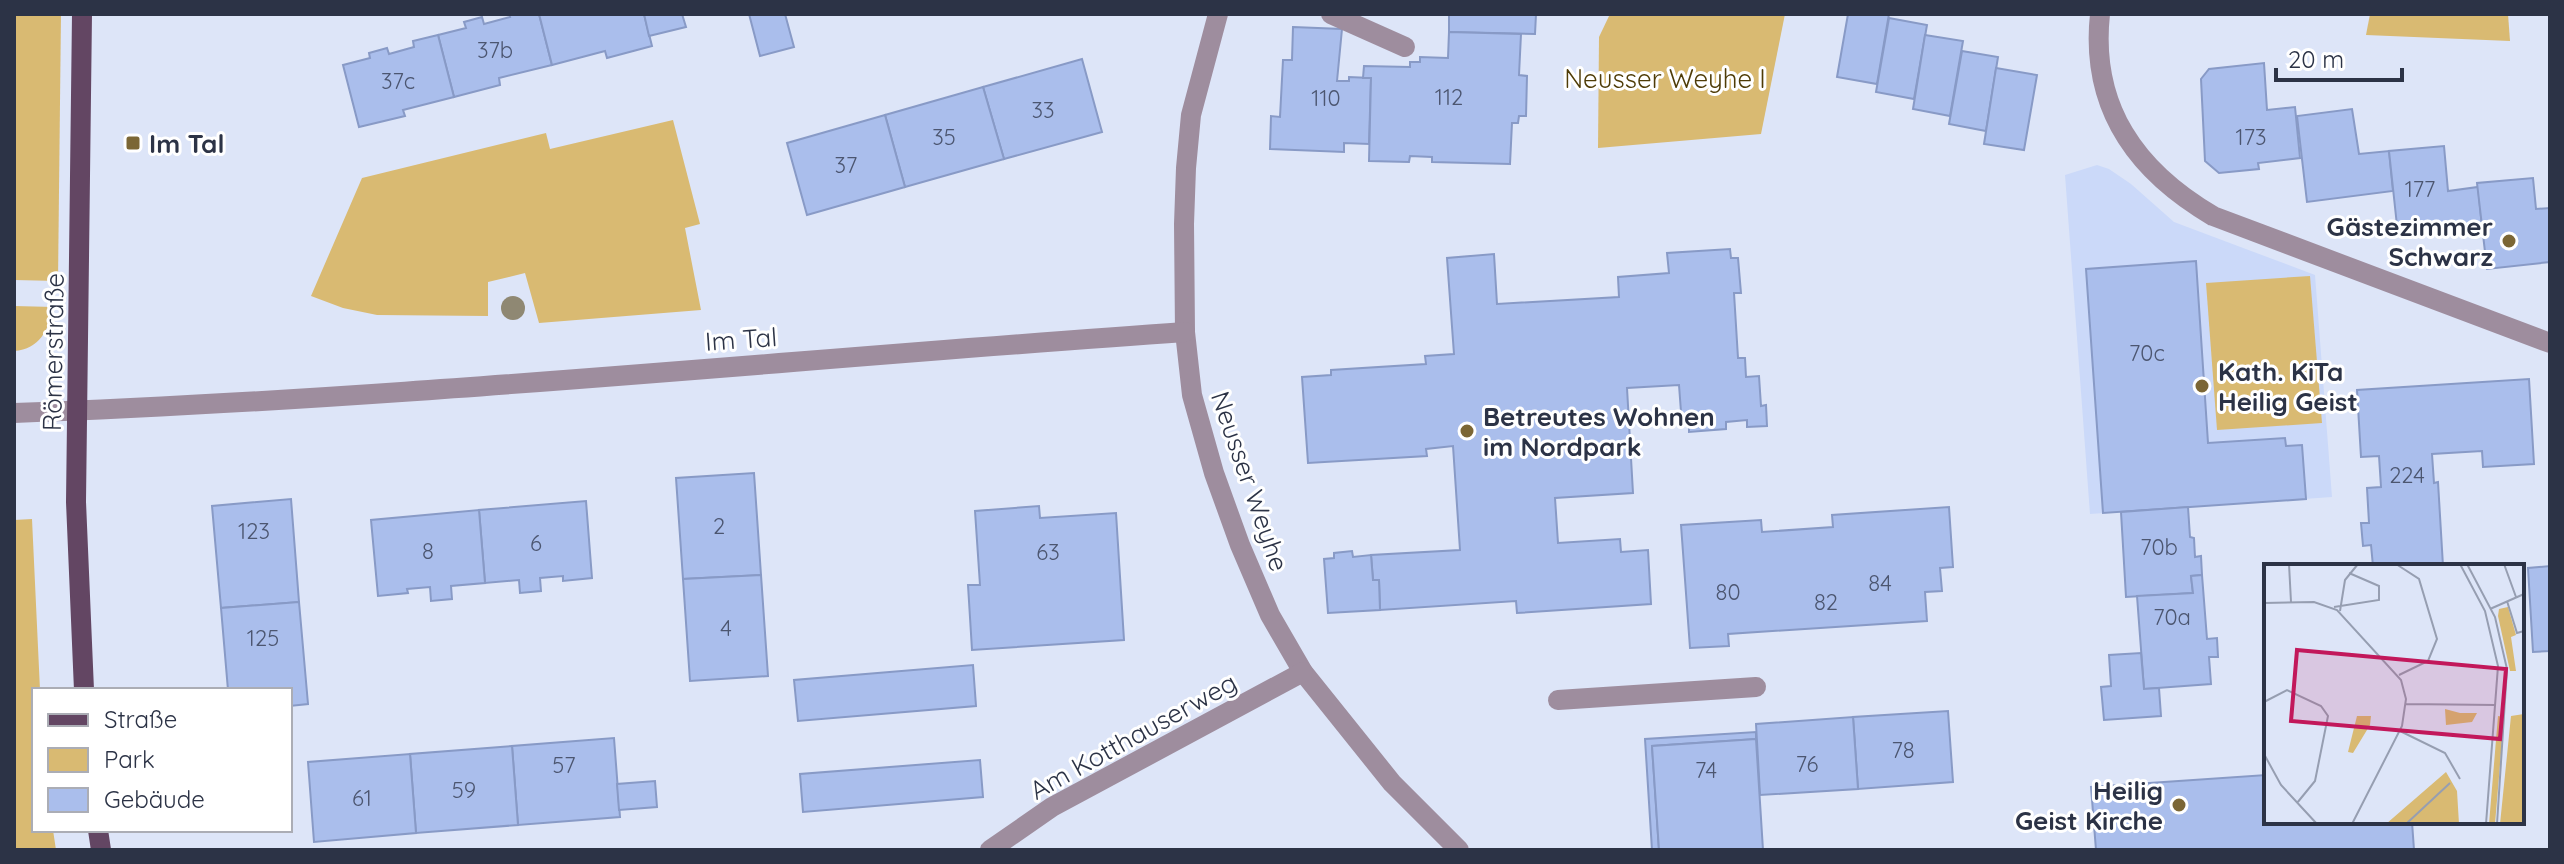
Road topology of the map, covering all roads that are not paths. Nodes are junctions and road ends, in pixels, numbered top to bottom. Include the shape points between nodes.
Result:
1 (82, 14) edge
2 (1218, 14) edge
3 (1331, 14) edge
4 (2100, 14) edge
5 (1405, 47) dead end
6 (1185, 332) junction
7 (2550, 343) edge
8 (78, 411) junction
9 (14, 413) edge
10 (1303, 672) junction
11 (1756, 687) dead end
12 (84, 688) edge
13 (1558, 700) dead end
14 (990, 850) edge
15 (1459, 850) edge

1 - 8 main road, Römerstraße
2 - 6 street, Neusser Weyhe via 1191,115
3 - 5 street
4 - 7 street via 2100,63 2111,107 2131,146 2182,198 2213,216
6 - 8 street, Im Tal
6 - 10 street, Neusser Weyhe via 1192,395 1214,473 1270,615
8 - 9 street, Im Tal
8 - 12 main road, Römerstraße
10 - 14 street, Am Kotthauserweg via 1052,807
10 - 15 street, Neusser Weyhe via 1392,783
11 - 13 street

